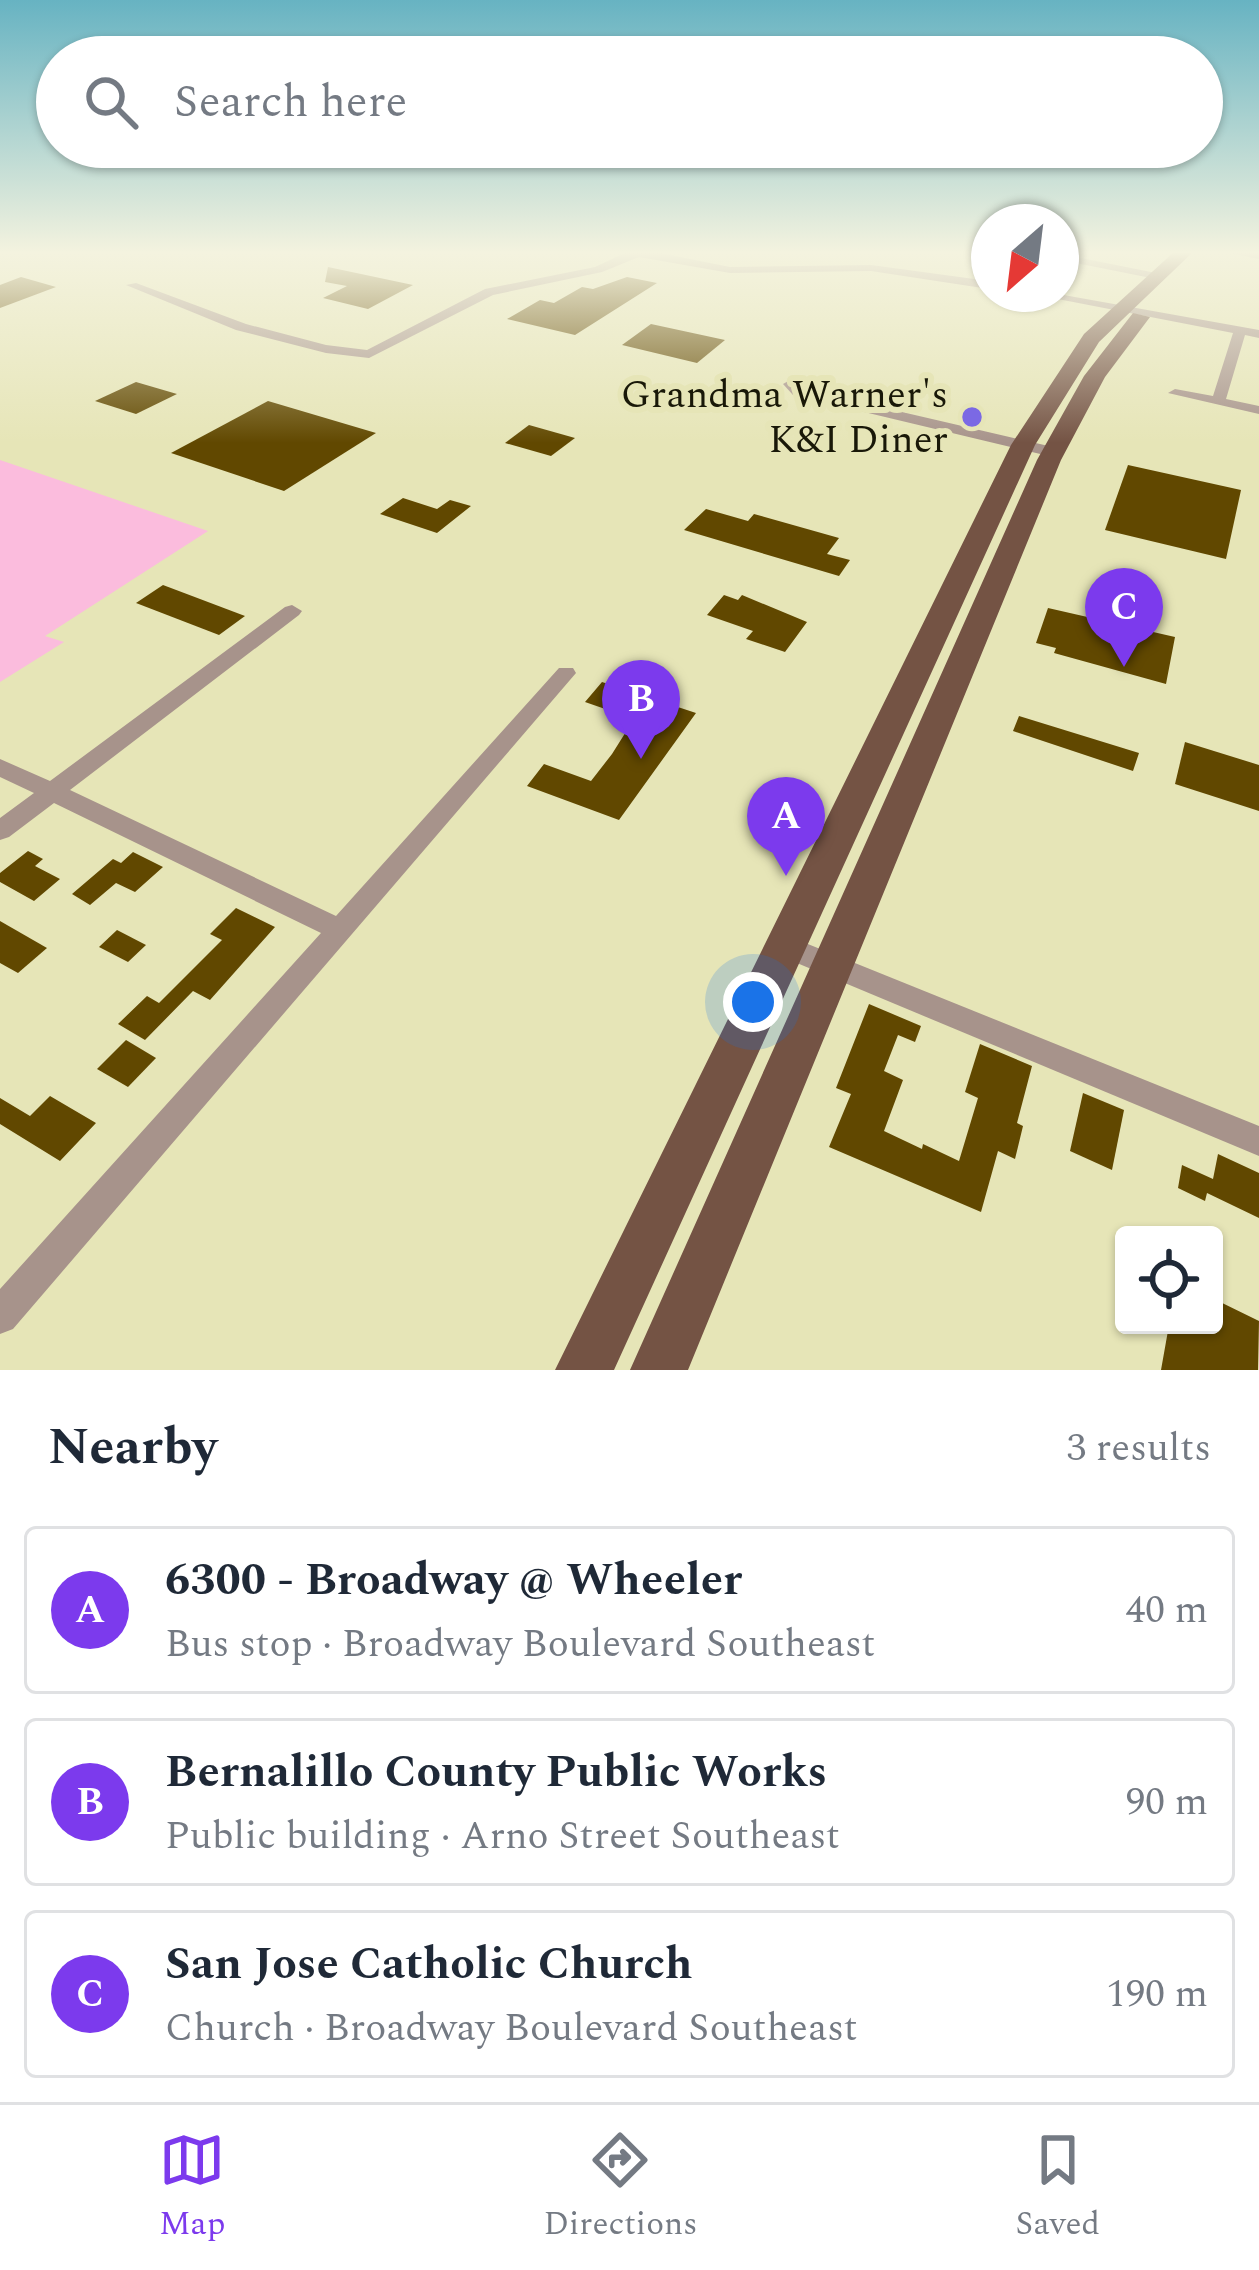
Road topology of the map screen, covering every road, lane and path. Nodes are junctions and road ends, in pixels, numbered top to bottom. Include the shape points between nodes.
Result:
1 (210, 315) edge
2 (444, 315) edge
3 (1127, 315) edge
4 (1152, 315) edge
5 (1240, 331) junction
6 (1259, 334) edge
7 (790, 384) dead end
8 (1175, 393) dead end
9 (1218, 402) junction
10 (1259, 410) edge
11 (1038, 448) junction
12 (292, 611) dead end
13 (566, 673) dead end
14 (0, 767) edge
15 (51, 791) junction
16 (0, 831) edge
17 (340, 930) junction
18 (784, 945) junction
19 (835, 963) junction
20 (1259, 1141) edge
21 (0, 1316) edge
22 (584, 1370) edge
23 (659, 1370) edge

1 - 2 street via 369,354
3 - 11 main road via 1067,370
4 - 5 street
5 - 6 street
5 - 9 street
7 - 11 street
8 - 9 street
9 - 10 street
11 - 18 main road
11 - 19 main road
12 - 15 street
13 - 17 street
14 - 15 street
15 - 16 street
15 - 17 street
17 - 21 street
18 - 19 street
18 - 22 main road
19 - 20 street
19 - 23 main road

